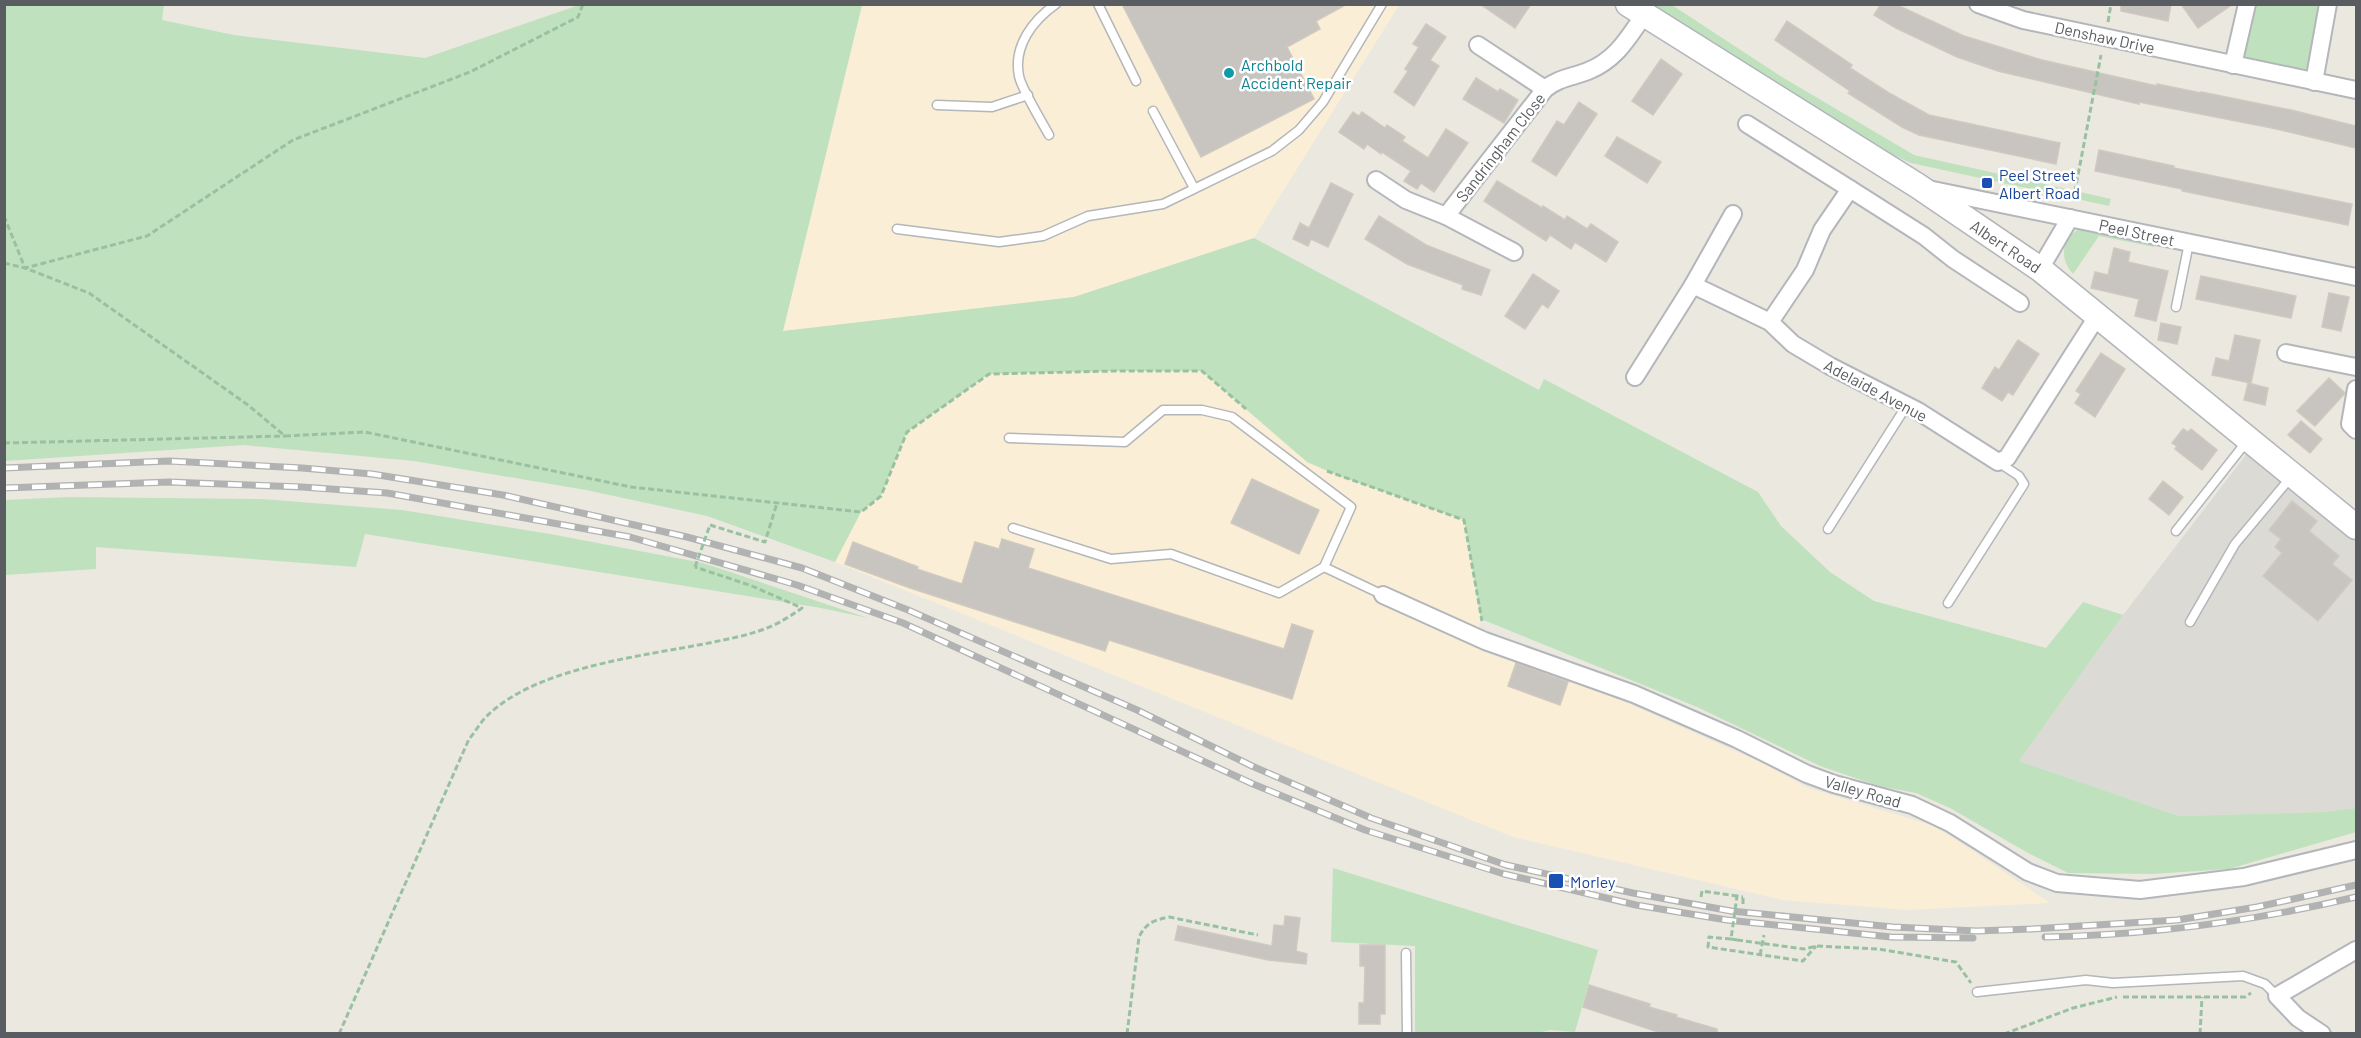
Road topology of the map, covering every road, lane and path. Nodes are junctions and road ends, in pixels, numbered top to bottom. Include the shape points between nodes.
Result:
1 (583, 4) edge
2 (1056, 4) edge
3 (1098, 4) edge
4 (1382, 4) edge
5 (1978, 4) edge
6 (2247, 4) edge
7 (2328, 4) edge
8 (1636, 10) edge
9 (2104, 37) junction
10 (1478, 45) dead end
11 (2233, 65) junction
12 (1136, 81) dead end
13 (2314, 82) junction
14 (1545, 89) junction
15 (2356, 90) edge
16 (1028, 95) junction
17 (937, 105) dead end
18 (1153, 111) dead end
19 (1747, 124) dead end
20 (1048, 135) dead end
21 (1376, 180) dead end
22 (1918, 186) junction
23 (1194, 188) junction
24 (1850, 189) junction
25 (1733, 214) dead end
26 (4, 216) edge
27 (1446, 216) junction
28 (2070, 218) junction
29 (897, 229) dead end
30 (2189, 243) junction
31 (1515, 252) dead end
32 (4, 263) edge
33 (25, 268) junction
34 (2040, 269) junction
35 (2356, 277) edge
36 (1693, 285) junction
37 (2020, 303) dead end
38 (2176, 307) dead end
39 (2098, 315) junction
40 (1770, 322) junction
41 (2286, 353) dead end
42 (2356, 367) edge
43 (1635, 377) dead end
44 (2356, 389) edge
45 (1906, 405) junction
46 (1246, 409) dead end
47 (2356, 430) edge
48 (285, 436) junction
49 (1009, 438) dead end
50 (2249, 438) junction
51 (4, 443) edge
52 (1998, 462) junction
53 (1317, 466) dead end
54 (2293, 475) junction
55 (777, 502) junction
56 (2356, 527) edge
57 (1013, 528) dead end
58 (1827, 529) dead end
59 (2176, 531) dead end
60 (1324, 567) junction
61 (1383, 595) joint
62 (1948, 603) dead end
63 (2190, 622) dead end
64 (1485, 641) junction
65 (2356, 850) edge
66 (1737, 896) junction
67 (1701, 897) dead end
68 (1743, 904) dead end
69 (1258, 935) dead end
70 (1764, 935) dead end
71 (1731, 939) junction
72 (1762, 944) junction
73 (1817, 946) junction
74 (2356, 950) edge
75 (1406, 953) dead end
76 (1760, 955) junction
77 (2271, 990) junction
78 (1977, 992) joint
79 (2202, 997) junction
80 (339, 1034) edge
81 (1127, 1034) edge
82 (1407, 1034) edge
83 (2004, 1034) edge
84 (2200, 1034) edge
85 (2322, 1034) edge

1 - 33 path via 578,17 470,72 293,140 147,236
2 - 16 lane via 1041,15 1020,45 1019,76
3 - 12 lane
4 - 23 lane via 1323,102 1299,130 1272,151
5 - 9 street, Denshaw Drive via 2022,20
6 - 11 street
7 - 13 street
8 - 14 street, Sandringham Close via 1621,50 1607,62
8 - 22 street, Albert Road
9 - 11 street, Denshaw Drive
9 - 28 path
10 - 14 street
11 - 13 street, Denshaw Drive
13 - 15 street, Denshaw Drive
14 - 27 street, Sandringham Close
16 - 17 lane via 992,107
16 - 20 lane
18 - 23 lane
19 - 24 street
21 - 27 street, Sandringham Close via 1406,200
22 - 28 street, Peel Street
22 - 34 street, Albert Road
23 - 29 lane via 1163,204 1088,216 1043,236 999,242
24 - 37 street
24 - 40 street
25 - 36 street
26 - 33 path
27 - 31 street
28 - 30 street, Peel Street
28 - 34 street
30 - 35 street, Peel Street
30 - 38 lane
32 - 33 path
33 - 48 path via 88,293 248,405
34 - 39 street, Albert Road
36 - 40 street, Adelaide Avenue
36 - 43 street
39 - 50 street, Albert Road
39 - 52 street via 2007,459
40 - 45 street, Adelaide Avenue via 1793,344
41 - 42 street
44 - 47 street via 2350,424
45 - 52 street, Adelaide Avenue
45 - 58 lane
46 - 55 path via 1202,371 989,374 907,432 881,496 861,512
48 - 51 path
48 - 55 path via 365,432 631,487
49 - 60 lane via 1125,442 1163,410 1202,410 1232,417 1351,507
50 - 54 street, Albert Road
50 - 59 lane
52 - 62 lane via 2024,484
53 - 64 path via 1464,520
54 - 56 street, Albert Road
54 - 63 lane via 2235,544
55 - 80 path, bridge via 765,542 710,525 695,567 802,608 754,634 575,670 529,686 489,714 469,739
57 - 60 lane via 1111,559 1172,554 1279,593
60 - 61 lane
61 - 64 street, Valley Road
64 - 65 street, Valley Road via 1634,694 1834,784 1912,805 1950,823 2028,872 2057,883 2140,890 2244,877
66 - 67 path via 1702,891
66 - 68 path, bridge via 1743,897
66 - 71 path, bridge
69 - 81 path via 1169,917 1145,926 1139,937
70 - 72 path
71 - 72 path, bridge
71 - 76 path via 1709,937 1708,947
72 - 73 path via 1804,949
72 - 76 path
73 - 76 path via 1803,961
73 - 78 path via 1878,949 1956,962
74 - 77 street
75 - 82 lane
77 - 78 lane via 2243,976 2086,980
77 - 79 path via 2245,997
77 - 85 street via 2298,1018
79 - 83 path via 2117,997 2073,1008
79 - 84 path

